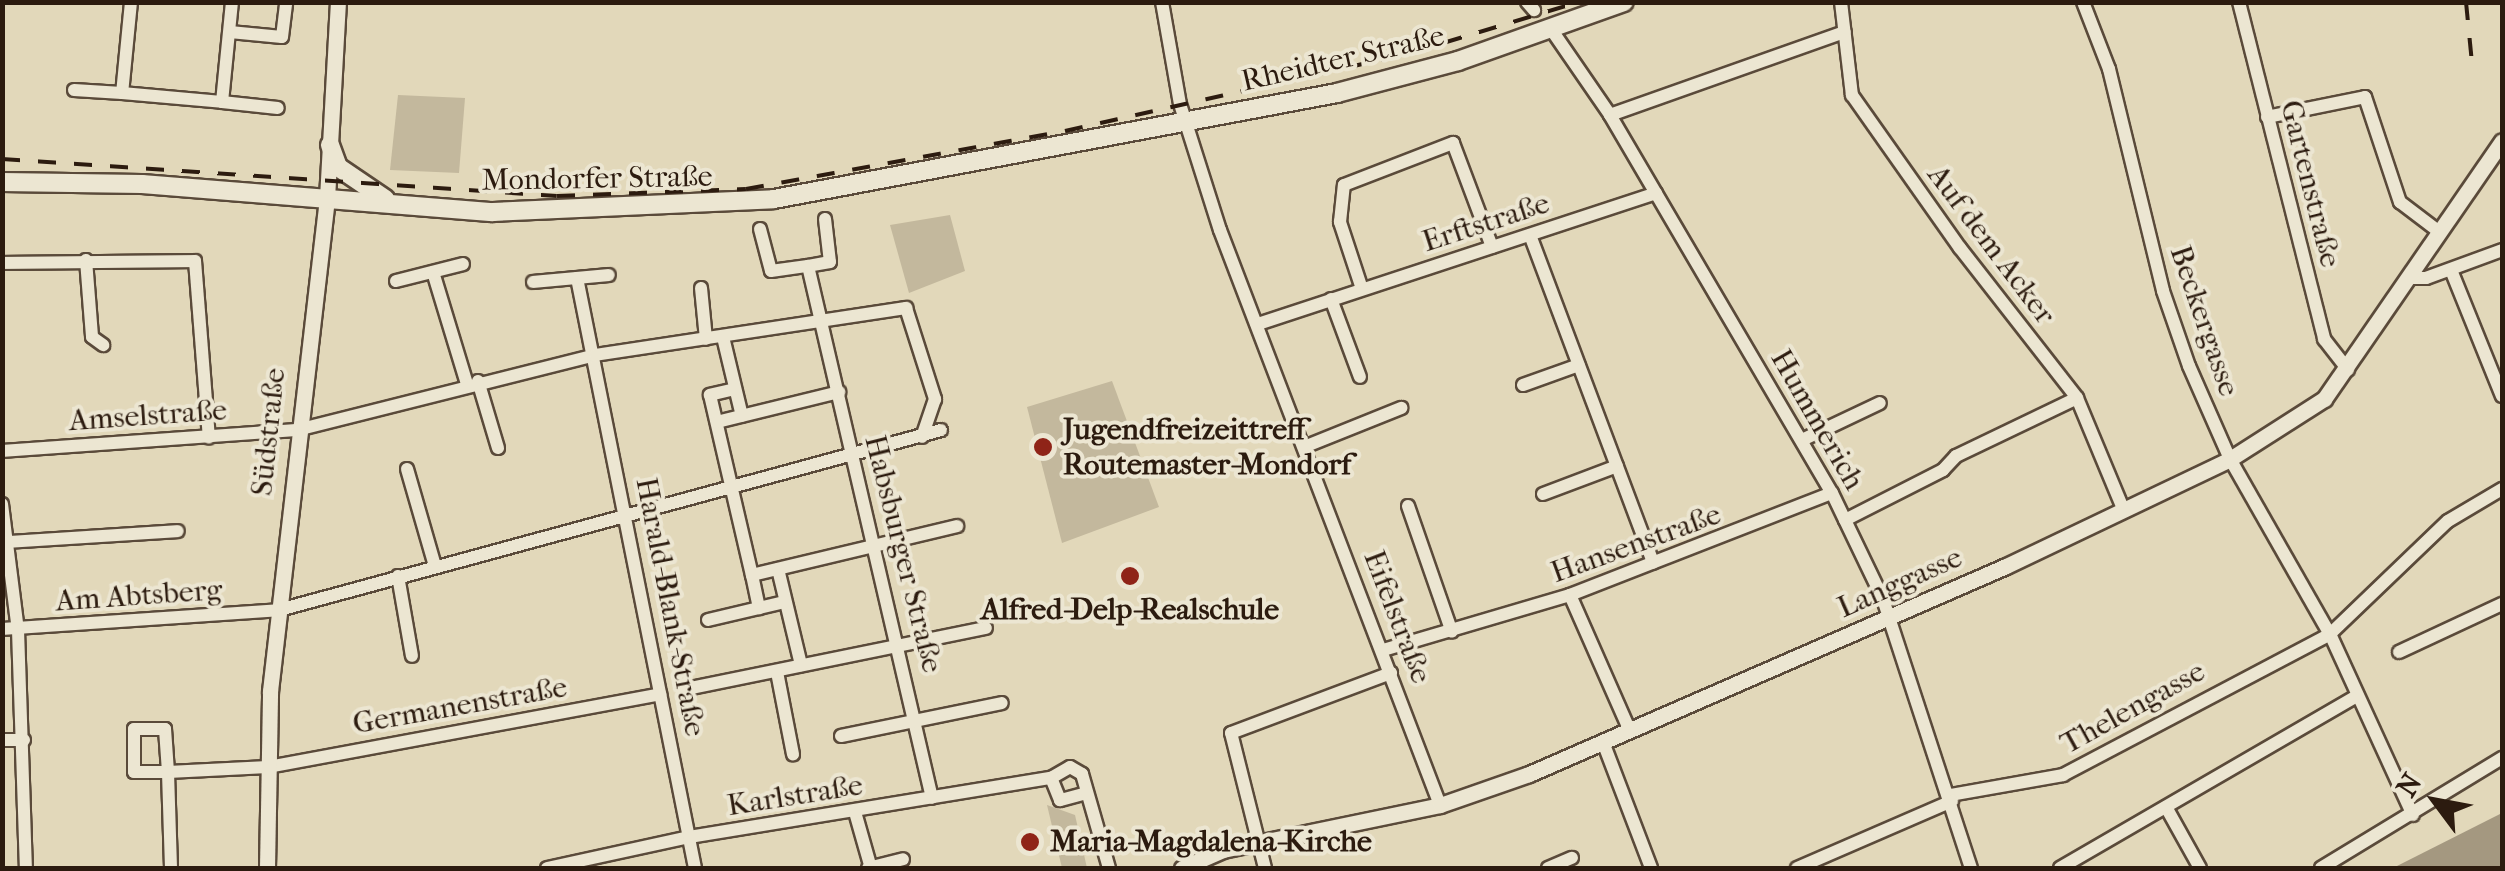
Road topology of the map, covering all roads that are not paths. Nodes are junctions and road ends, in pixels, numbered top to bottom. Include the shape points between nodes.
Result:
1 (130, 2) edge
2 (232, 2) edge
3 (338, 2) edge
4 (1162, 2) edge
5 (1624, 2) edge
6 (1841, 2) edge
7 (2083, 2) edge
8 (2240, 2) edge
9 (286, 3) edge
10 (1551, 29) junction
11 (230, 32) junction
12 (1845, 32) junction
13 (74, 90) dead end
14 (122, 92) junction
15 (222, 102) junction
16 (278, 108) dead end
17 (1610, 115) junction
18 (2267, 117) junction
19 (1186, 122) junction
20 (2502, 141) edge
21 (330, 145) junction
22 (2, 182) edge
23 (1656, 193) junction
24 (326, 198) junction
25 (394, 204) junction
26 (824, 218) dead end
27 (760, 229) dead end
28 (2438, 232) junction
29 (1530, 235) junction
30 (1492, 248) junction
31 (2502, 250) edge
32 (86, 260) junction
33 (2, 263) edge
34 (463, 264) dead end
35 (808, 266) junction
36 (2451, 270) junction
37 (433, 272) junction
38 (609, 275) dead end
39 (577, 278) junction
40 (2408, 278) junction
41 (396, 282) dead end
42 (533, 282) dead end
43 (701, 288) dead end
44 (1362, 289) junction
45 (1331, 299) junction
46 (822, 323) junction
47 (1258, 324) junction
48 (723, 337) junction
49 (706, 339) junction
50 (102, 345) dead end
51 (595, 355) junction
52 (1579, 365) junction
53 (2348, 370) junction
54 (1360, 377) dead end
55 (472, 382) junction
56 (1523, 385) dead end
57 (735, 389) junction
58 (839, 392) junction
59 (2502, 396) edge
60 (2077, 398) junction
61 (1880, 403) dead end
62 (1401, 408) dead end
63 (742, 416) junction
64 (717, 422) junction
65 (297, 430) junction
66 (941, 430) dead end
67 (922, 437) junction
68 (209, 438) junction
69 (1802, 440) junction
70 (1304, 447) junction
71 (498, 448) dead end
72 (2, 451) edge
73 (852, 455) junction
74 (2230, 459) junction
75 (1617, 466) junction
76 (407, 469) dead end
77 (731, 485) junction
78 (2502, 489) edge
79 (1832, 492) junction
80 (1542, 494) dead end
81 (2, 504) edge
82 (1408, 506) dead end
83 (2124, 511) junction
84 (626, 513) junction
85 (1845, 520) junction
86 (957, 526) dead end
87 (178, 531) dead end
88 (8, 542) junction
89 (877, 546) junction
90 (1654, 563) junction
91 (435, 566) junction
92 (778, 569) junction
93 (752, 575) junction
94 (398, 576) junction
95 (1570, 595) junction
96 (785, 602) junction
97 (2502, 604) edge
98 (759, 608) junction
99 (279, 610) junction
100 (1888, 618) junction
101 (708, 620) dead end
102 (986, 628) dead end
103 (2, 630) edge
104 (18, 630) junction
105 (1452, 632) junction
106 (2330, 634) junction
107 (900, 644) junction
108 (1383, 650) junction
109 (2398, 652) dead end
110 (412, 656) dead end
111 (802, 665) junction
112 (777, 672) junction
113 (1391, 672) junction
114 (686, 689) dead end
115 (660, 694) junction
116 (2357, 696) junction
117 (1002, 703) dead end
118 (917, 719) junction
119 (1630, 730) junction
120 (841, 736) dead end
121 (2, 740) edge
122 (24, 740) junction
123 (1604, 742) junction
124 (793, 754) dead end
125 (2502, 758) edge
126 (268, 767) junction
127 (1052, 778) junction
128 (1083, 794) junction
129 (932, 798) junction
130 (1951, 798) junction
131 (1440, 805) junction
132 (2166, 807) junction
133 (855, 812) junction
134 (2413, 815) junction
135 (689, 837) junction
136 (1260, 843) junction
137 (1572, 858) dead end
138 (903, 859) dead end
139 (26, 868) edge
140 (171, 868) edge
141 (266, 868) edge
142 (547, 868) edge
143 (695, 868) edge
144 (870, 868) edge
145 (1109, 868) edge
146 (1182, 868) edge
147 (1265, 868) edge
148 (1550, 868) edge
149 (1651, 868) edge
150 (1802, 868) edge
151 (1972, 868) edge
152 (2060, 868) edge
153 (2200, 868) edge
154 (2321, 868) edge

1 - 14 street
2 - 11 street
3 - 21 street, Südstraße
4 - 19 street, Eifelstraße
5 - 10 main road, Rheidter Straße
6 - 12 street, Auf dem Acker
7 - 74 street, Beckergasse via 2109,70 2163,291
8 - 18 street, Gartenstraße
9 - 11 street via 282,38
10 - 17 street, Hummerich
10 - 19 main road, Rheidter Straße via 1386,82
11 - 15 street
12 - 17 street
12 - 60 street, Auf dem Acker via 1852,95
13 - 14 street
14 - 15 street
15 - 16 street
17 - 23 street, Hummerich
18 - 28 street via 2365,97 2400,202
18 - 53 street, Gartenstraße via 2324,340
19 - 25 main road, Mondorfer Straße via 864,185 717,204 492,212
19 - 47 street, Eifelstraße
20 - 28 street, Langgasse
21 - 24 street, Südstraße
21 - 25 main road via 350,179
22 - 24 main road, Mondorfer Straße
23 - 29 street, Erftstraße
23 - 69 street, Hummerich
24 - 25 main road, Mondorfer Straße
24 - 65 street, Südstraße
26 - 35 street via 830,262
27 - 35 street via 771,271
28 - 40 street, Langgasse
29 - 30 street, Erftstraße
29 - 52 street
30 - 44 street, Erftstraße
30 - 44 street via 1453,143 1344,185 1340,222
31 - 36 street
32 - 33 street
32 - 50 street via 92,337
32 - 68 street via 196,261
34 - 37 street
35 - 46 street, Habsburger Straße
36 - 40 street
36 - 59 street
37 - 41 street
37 - 55 street
38 - 39 street
39 - 42 street
39 - 51 street, Harald-Blank-Straße
40 - 53 street, Langgasse
43 - 49 street
44 - 45 street, Erftstraße
45 - 47 street, Erftstraße
45 - 54 street
46 - 48 street, Amselstraße
46 - 58 street, Habsburger Straße
46 - 67 street, Amselstraße via 906,308 934,399
47 - 70 street, Eifelstraße
48 - 49 street, Amselstraße
48 - 57 street
49 - 51 street, Amselstraße
51 - 55 street, Amselstraße
51 - 84 street, Harald-Blank-Straße
52 - 56 street
52 - 75 street
53 - 74 street, Langgasse via 2324,399
55 - 65 street, Amselstraße
55 - 71 street
57 - 63 street
57 - 64 street via 710,396
58 - 63 street
58 - 73 street, Habsburger Straße
60 - 83 street, Auf dem Acker
60 - 85 street
61 - 69 street
62 - 70 street
63 - 64 street
64 - 77 street
65 - 68 street, Amselstraße
65 - 99 street, Südstraße
66 - 67 street, Am Abtsberg
67 - 73 street, Am Abtsberg
68 - 72 street, Amselstraße
69 - 79 street, Hummerich
70 - 108 street, Eifelstraße
73 - 77 street, Am Abtsberg
73 - 89 street, Habsburger Straße
74 - 83 street, Langgasse
74 - 106 street, Beckergasse
75 - 80 street
75 - 90 street
76 - 91 street
77 - 84 street, Am Abtsberg
77 - 93 street
78 - 106 street, Thelengasse via 2448,521
79 - 85 street, Hummerich
79 - 90 street, Hansenstraße
81 - 88 street
82 - 105 street
83 - 100 street, Langgasse
84 - 91 street, Am Abtsberg
84 - 115 street, Harald-Blank-Straße
85 - 100 street, Hummerich
86 - 89 street
87 - 88 street
88 - 104 street
89 - 92 street
89 - 107 street, Habsburger Straße
90 - 95 street, Hansenstraße
91 - 94 street, Am Abtsberg
92 - 93 street
92 - 96 street
93 - 98 street
94 - 99 street, Am Abtsberg
94 - 110 street
95 - 105 street, Hansenstraße
95 - 119 street
96 - 98 street
96 - 111 street
97 - 109 street
98 - 101 street
99 - 104 street, Am Abtsberg
99 - 126 street, Südstraße
100 - 119 street, Langgasse
100 - 130 street, Hummerich
102 - 107 street
103 - 104 street, Am Abtsberg
104 - 122 street
105 - 108 street, Hansenstraße
106 - 116 street, Beckergasse
106 - 130 street, Thelengasse via 2063,775
107 - 111 street
107 - 118 street, Habsburger Straße
108 - 113 street, Eifelstraße
111 - 112 street
112 - 114 street
112 - 124 street
113 - 131 street, Eifelstraße
113 - 136 street via 1231,734
115 - 126 street, Germanenstraße
115 - 135 street, Harald-Blank-Straße
116 - 132 street
116 - 134 street, Beckergasse
117 - 118 street
118 - 120 street
118 - 129 street, Habsburger Straße
119 - 123 street, Langgasse
121 - 122 street
122 - 139 street
123 - 131 street, Langgasse
123 - 149 street
125 - 134 street
126 - 140 street, Germanenstraße via 168,772
126 - 141 street, Südstraße
127 - 128 street via 1060,800
127 - 128 street, Karlstraße via 1062,768 1077,769
127 - 129 street, Karlstraße
128 - 145 street
129 - 133 street, Karlstraße
130 - 150 street, Thelengasse
130 - 151 street, Hummerich
131 - 136 street, Langgasse
132 - 152 street
132 - 153 street
133 - 135 street, Karlstraße
133 - 144 street
134 - 154 street
135 - 142 street, Karlstraße
135 - 143 street, Harald-Blank-Straße
136 - 146 street, Langgasse
136 - 147 street
137 - 148 street
138 - 144 street

